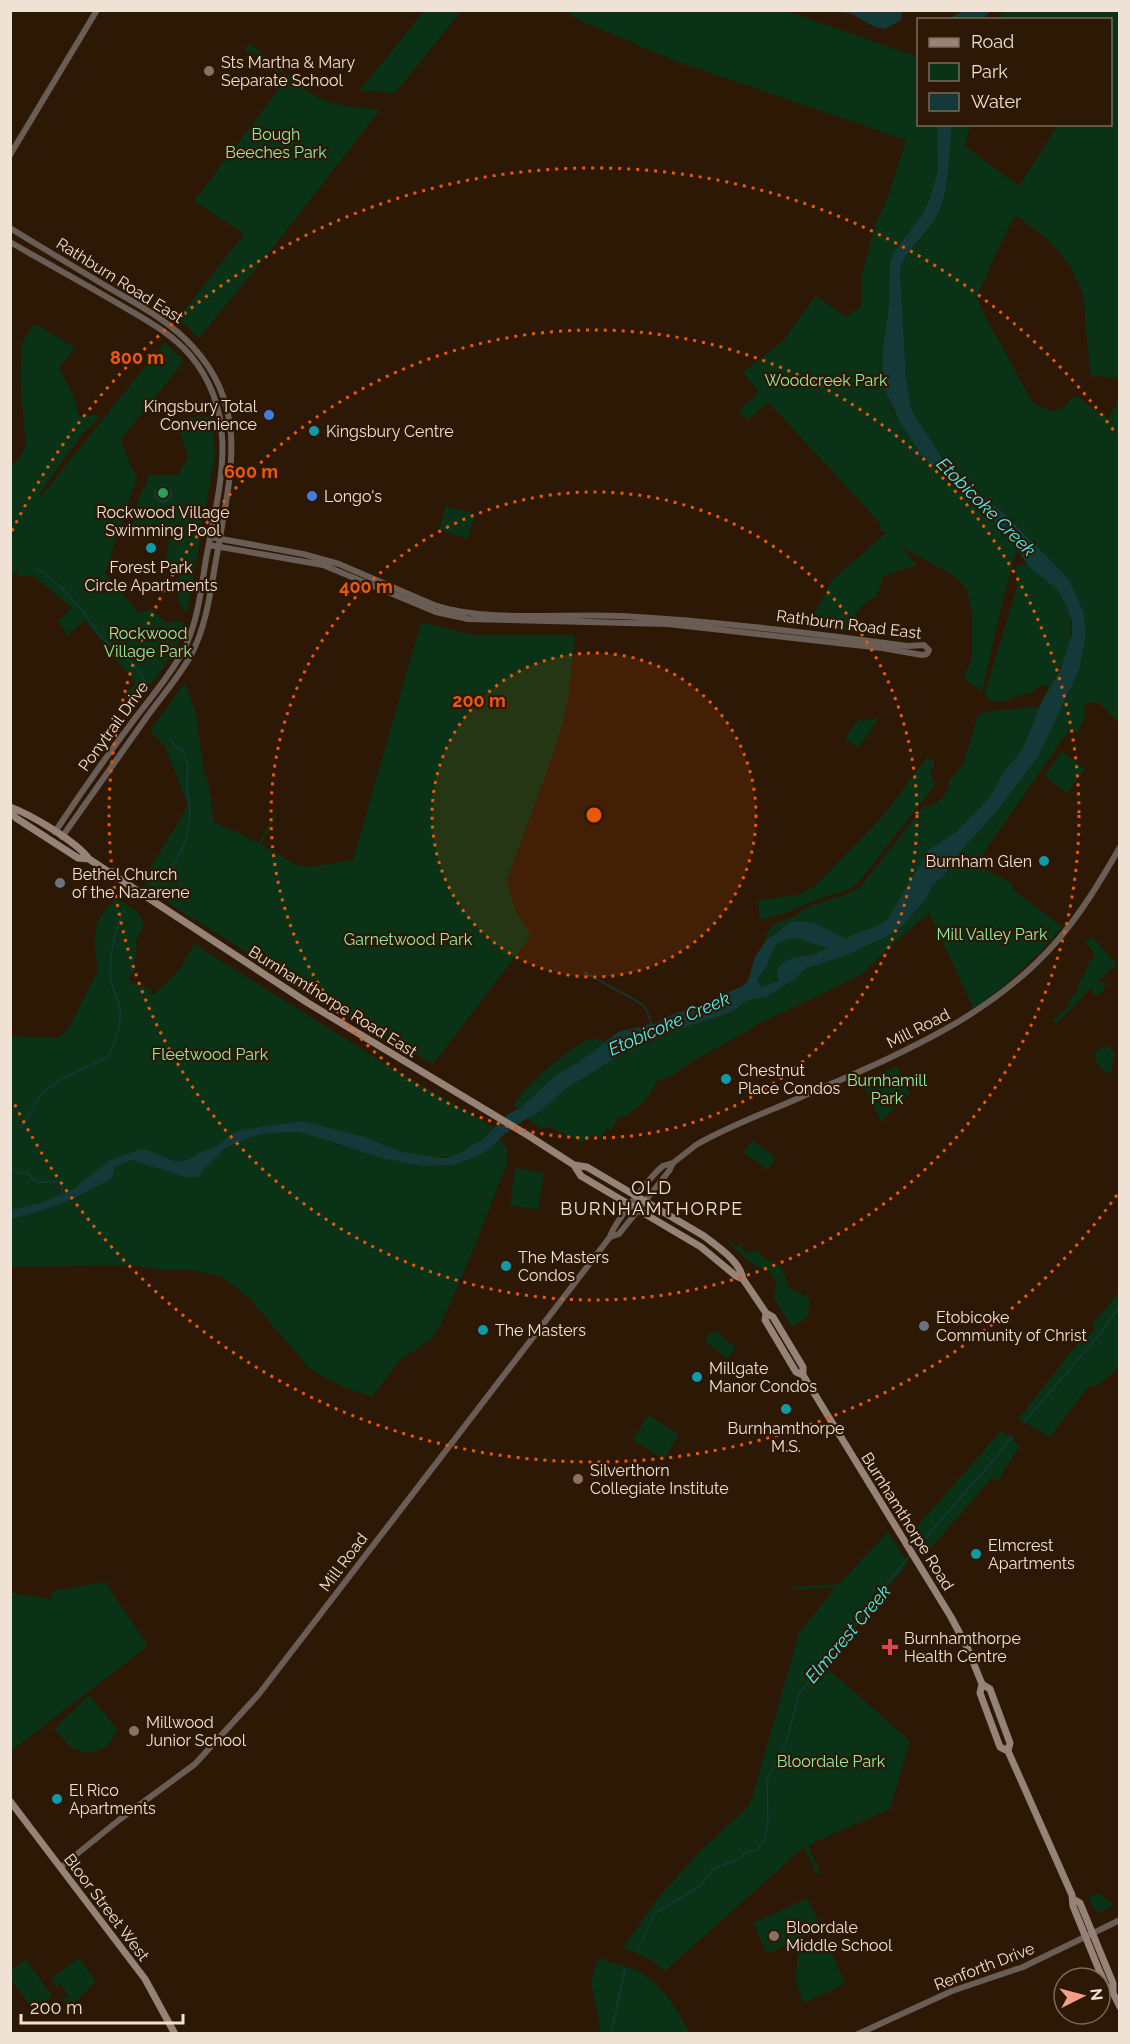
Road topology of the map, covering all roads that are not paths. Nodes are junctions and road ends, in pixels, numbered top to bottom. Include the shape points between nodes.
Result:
1 (97, 10) edge
2 (10, 155) edge
3 (10, 228) edge
4 (10, 242) edge
5 (212, 529) joint
6 (210, 537) junction
7 (219, 538) junction
8 (209, 545) junction
9 (218, 546) junction
10 (10, 809) edge
11 (55, 832) junction
12 (62, 837) junction
13 (1119, 847) edge
14 (88, 859) junction
15 (566, 1160) joint
16 (672, 1163) junction
17 (574, 1165) junction
18 (636, 1197) junction
19 (644, 1202) junction
20 (629, 1205) junction
21 (638, 1210) junction
22 (610, 1237) junction
23 (743, 1279) junction
24 (982, 1684) junction
25 (1008, 1751) junction
26 (10, 1801) edge
27 (61, 1867) junction
28 (1073, 1899) junction
29 (1119, 1920) edge
30 (1093, 1933) junction
31 (1085, 1936) junction
32 (1113, 1993) junction
33 (1119, 2007) edge
34 (175, 2034) edge
35 (858, 2034) edge

1 - 2 street
3 - 7 street, Rathburn Road East via 170,326 195,348 210,370 227,409 232,443
4 - 5 street, Rathburn Road East via 158,328 184,348 200,368 215,399 223,438 223,463
5 - 6 street, Ponytrail Drive
6 - 7 street, Rathburn Road East
6 - 8 street, Ponytrail Drive
7 - 9 street, Ponytrail Drive
7 - 9 street, Rathburn Road East via 326,560 435,605 474,614 613,615 707,621 925,645 929,650 922,655 668,624 468,619 436,612 323,565
8 - 9 street, Rathburn Road East
8 - 11 street, Ponytrail Drive via 195,620 183,651
9 - 12 street, Ponytrail Drive via 206,612 191,655
10 - 11 main road, Burnhamthorpe Road East via 22,811
10 - 14 main road, Burnhamthorpe Road East via 16,818 78,858
11 - 12 main road, Burnhamthorpe Road East
12 - 14 main road, Burnhamthorpe Road East
13 - 16 street, Mill Road via 1084,906 1057,941 1022,977 989,1002 921,1044 703,1141
14 - 15 main road, Burnhamthorpe Road East via 308,1003
15 - 17 main road, Burnhamthorpe Road
16 - 18 street, Mill Road via 664,1166
16 - 19 street, Mill Road
17 - 18 main road, Burnhamthorpe Road via 587,1167
17 - 20 main road, Burnhamthorpe Road via 581,1176
18 - 19 main road, Burnhamthorpe Road
18 - 20 street, Mill Road
19 - 21 street, Mill Road
19 - 23 main road, Burnhamthorpe Road via 722,1249
20 - 21 main road, Burnhamthorpe Road
20 - 22 street, Mill Road
21 - 22 street, Mill Road via 619,1234
21 - 23 main road, Burnhamthorpe Road
22 - 27 street, Mill Road via 259,1694 195,1764
23 - 24 main road, Burnhamthorpe Road via 772,1317 803,1367 803,1375 920,1564 967,1647
24 - 25 main road, Burnhamthorpe Road via 990,1689 1010,1743
24 - 25 main road, Burnhamthorpe Road via 980,1693 987,1715 1000,1747
25 - 28 main road, Burnhamthorpe Road
26 - 27 main road, Bloor Street West
27 - 34 main road, Bloor Street West via 145,1979
28 - 30 main road, Burnhamthorpe Road via 1080,1903
28 - 31 main road, Burnhamthorpe Road
29 - 30 street, Renforth Drive
30 - 31 street, Renforth Drive
30 - 32 main road, Burnhamthorpe Road via 1113,1983
31 - 32 main road, Burnhamthorpe Road via 1106,1986
31 - 35 street, Renforth Drive via 1023,1967 952,1991
32 - 33 main road, Burnhamthorpe Road

